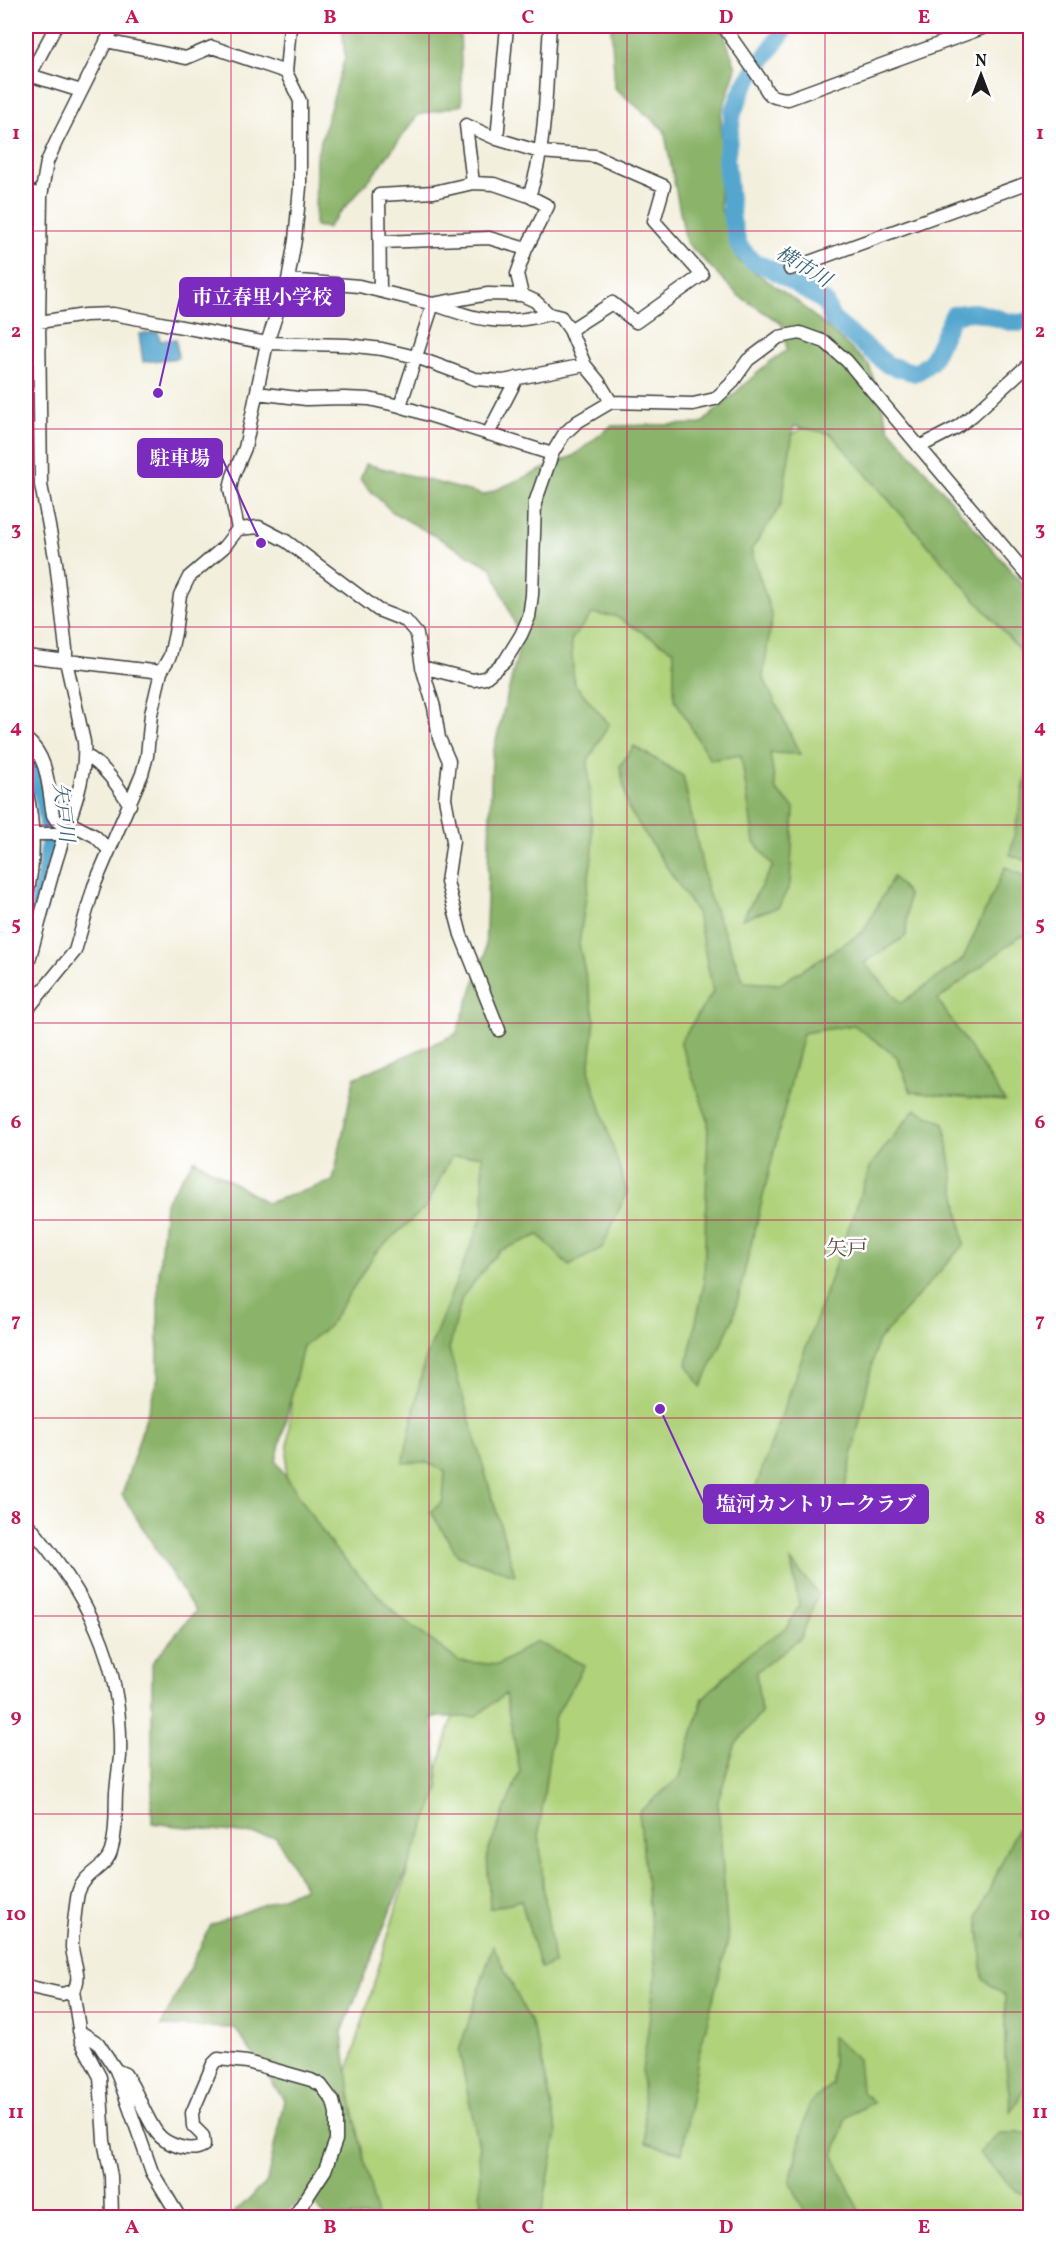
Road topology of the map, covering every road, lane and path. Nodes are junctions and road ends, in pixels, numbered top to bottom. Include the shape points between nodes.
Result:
1 (56, 26) edge
2 (114, 26) edge
3 (290, 26) edge
4 (507, 26) edge
5 (550, 26) edge
6 (723, 26) edge
7 (988, 26) edge
8 (106, 40) junction
9 (286, 72) junction
10 (27, 78) edge
11 (81, 91) junction
12 (497, 139) junction
13 (540, 152) junction
14 (1030, 182) edge
15 (473, 183) junction
16 (26, 190) edge
17 (41, 196) junction
18 (529, 196) junction
19 (381, 242) junction
20 (526, 249) junction
21 (790, 269) dead end
22 (288, 280) junction
23 (380, 290) junction
24 (522, 295) junction
25 (433, 304) junction
26 (549, 314) junction
27 (39, 322) junction
28 (26, 324) edge
29 (570, 330) junction
30 (267, 342) junction
31 (416, 357) junction
32 (1030, 363) edge
33 (585, 365) junction
34 (517, 378) junction
35 (257, 393) junction
36 (611, 402) junction
37 (400, 406) junction
38 (488, 434) junction
39 (919, 447) junction
40 (552, 454) junction
41 (238, 528) junction
42 (1030, 578) edge
43 (26, 656) edge
44 (66, 661) junction
45 (422, 667) junction
46 (161, 672) junction
47 (26, 739) edge
48 (85, 755) junction
49 (26, 790) edge
50 (130, 805) junction
51 (66, 828) junction
52 (32, 834) junction
53 (109, 850) junction
54 (26, 898) edge
55 (26, 971) edge
56 (26, 1011) edge
57 (499, 1030) dead end
58 (26, 1522) edge
59 (26, 1986) edge
60 (73, 1991) junction
61 (79, 2031) junction
62 (116, 2070) junction
63 (297, 2214) dead end
64 (112, 2217) edge
65 (180, 2217) edge

1 - 10 street
2 - 8 street
3 - 9 street
4 - 12 street
5 - 13 street
6 - 7 street via 766,92 774,98 788,99
8 - 9 street via 186,58 212,46
8 - 11 street
9 - 22 street via 300,100 300,187
10 - 11 street
11 - 17 street via 47,162
12 - 13 street
12 - 15 street via 466,125
13 - 18 street
13 - 29 street via 595,156 664,186 654,221 702,275 636,322 612,303
14 - 21 street
15 - 18 street via 494,184
15 - 19 street via 434,192 379,195
16 - 17 street
17 - 27 street
18 - 20 street via 548,206
19 - 20 street via 489,238
19 - 23 street
20 - 24 street via 517,274
22 - 23 street
22 - 30 street
23 - 25 street
24 - 25 street via 488,294
24 - 26 street
25 - 26 street via 499,322
25 - 31 street
26 - 29 street via 561,317
27 - 28 street
27 - 30 street via 113,314
27 - 44 street via 41,485 56,562
29 - 33 street
30 - 31 street via 346,345
30 - 35 street
31 - 34 street via 475,379
31 - 37 street
32 - 39 street via 956,428
33 - 34 street
33 - 36 street
34 - 38 street
35 - 37 street via 306,399 369,399
35 - 41 street via 245,448 230,489
36 - 39 street via 693,404 715,399 763,348 779,337 800,333 825,342 847,361
36 - 40 street via 577,422
37 - 38 street
38 - 40 street
39 - 42 street
40 - 45 street via 535,503 532,595 521,635 505,661 485,678 473,680
41 - 45 street via 259,527 286,541 378,610 406,621 417,634
41 - 46 street via 224,547 189,577 180,596 170,656
43 - 44 street
44 - 46 street
44 - 48 street
45 - 57 street via 439,738 449,761 445,798 453,841 447,882 461,935
46 - 50 street via 147,756
47 - 51 street via 44,764 53,815
48 - 50 street via 107,774
48 - 51 street
49 - 52 street
50 - 53 street
51 - 52 street
51 - 53 street via 95,836
51 - 55 street
52 - 54 street
53 - 56 street via 75,951
58 - 60 street via 71,1580 93,1620 109,1658 117,1704 120,1755 116,1820 111,1852 78,1892 72,1947 77,1986
59 - 60 street via 62,1994
60 - 61 street
61 - 62 street via 98,2043
61 - 64 street via 100,2078
62 - 63 street via 130,2081 158,2134 192,2149 200,2148 204,2140 193,2126 192,2113 213,2064 219,2059 267,2067 321,2085 333,2101 336,2140 325,2170
62 - 65 street via 152,2172

